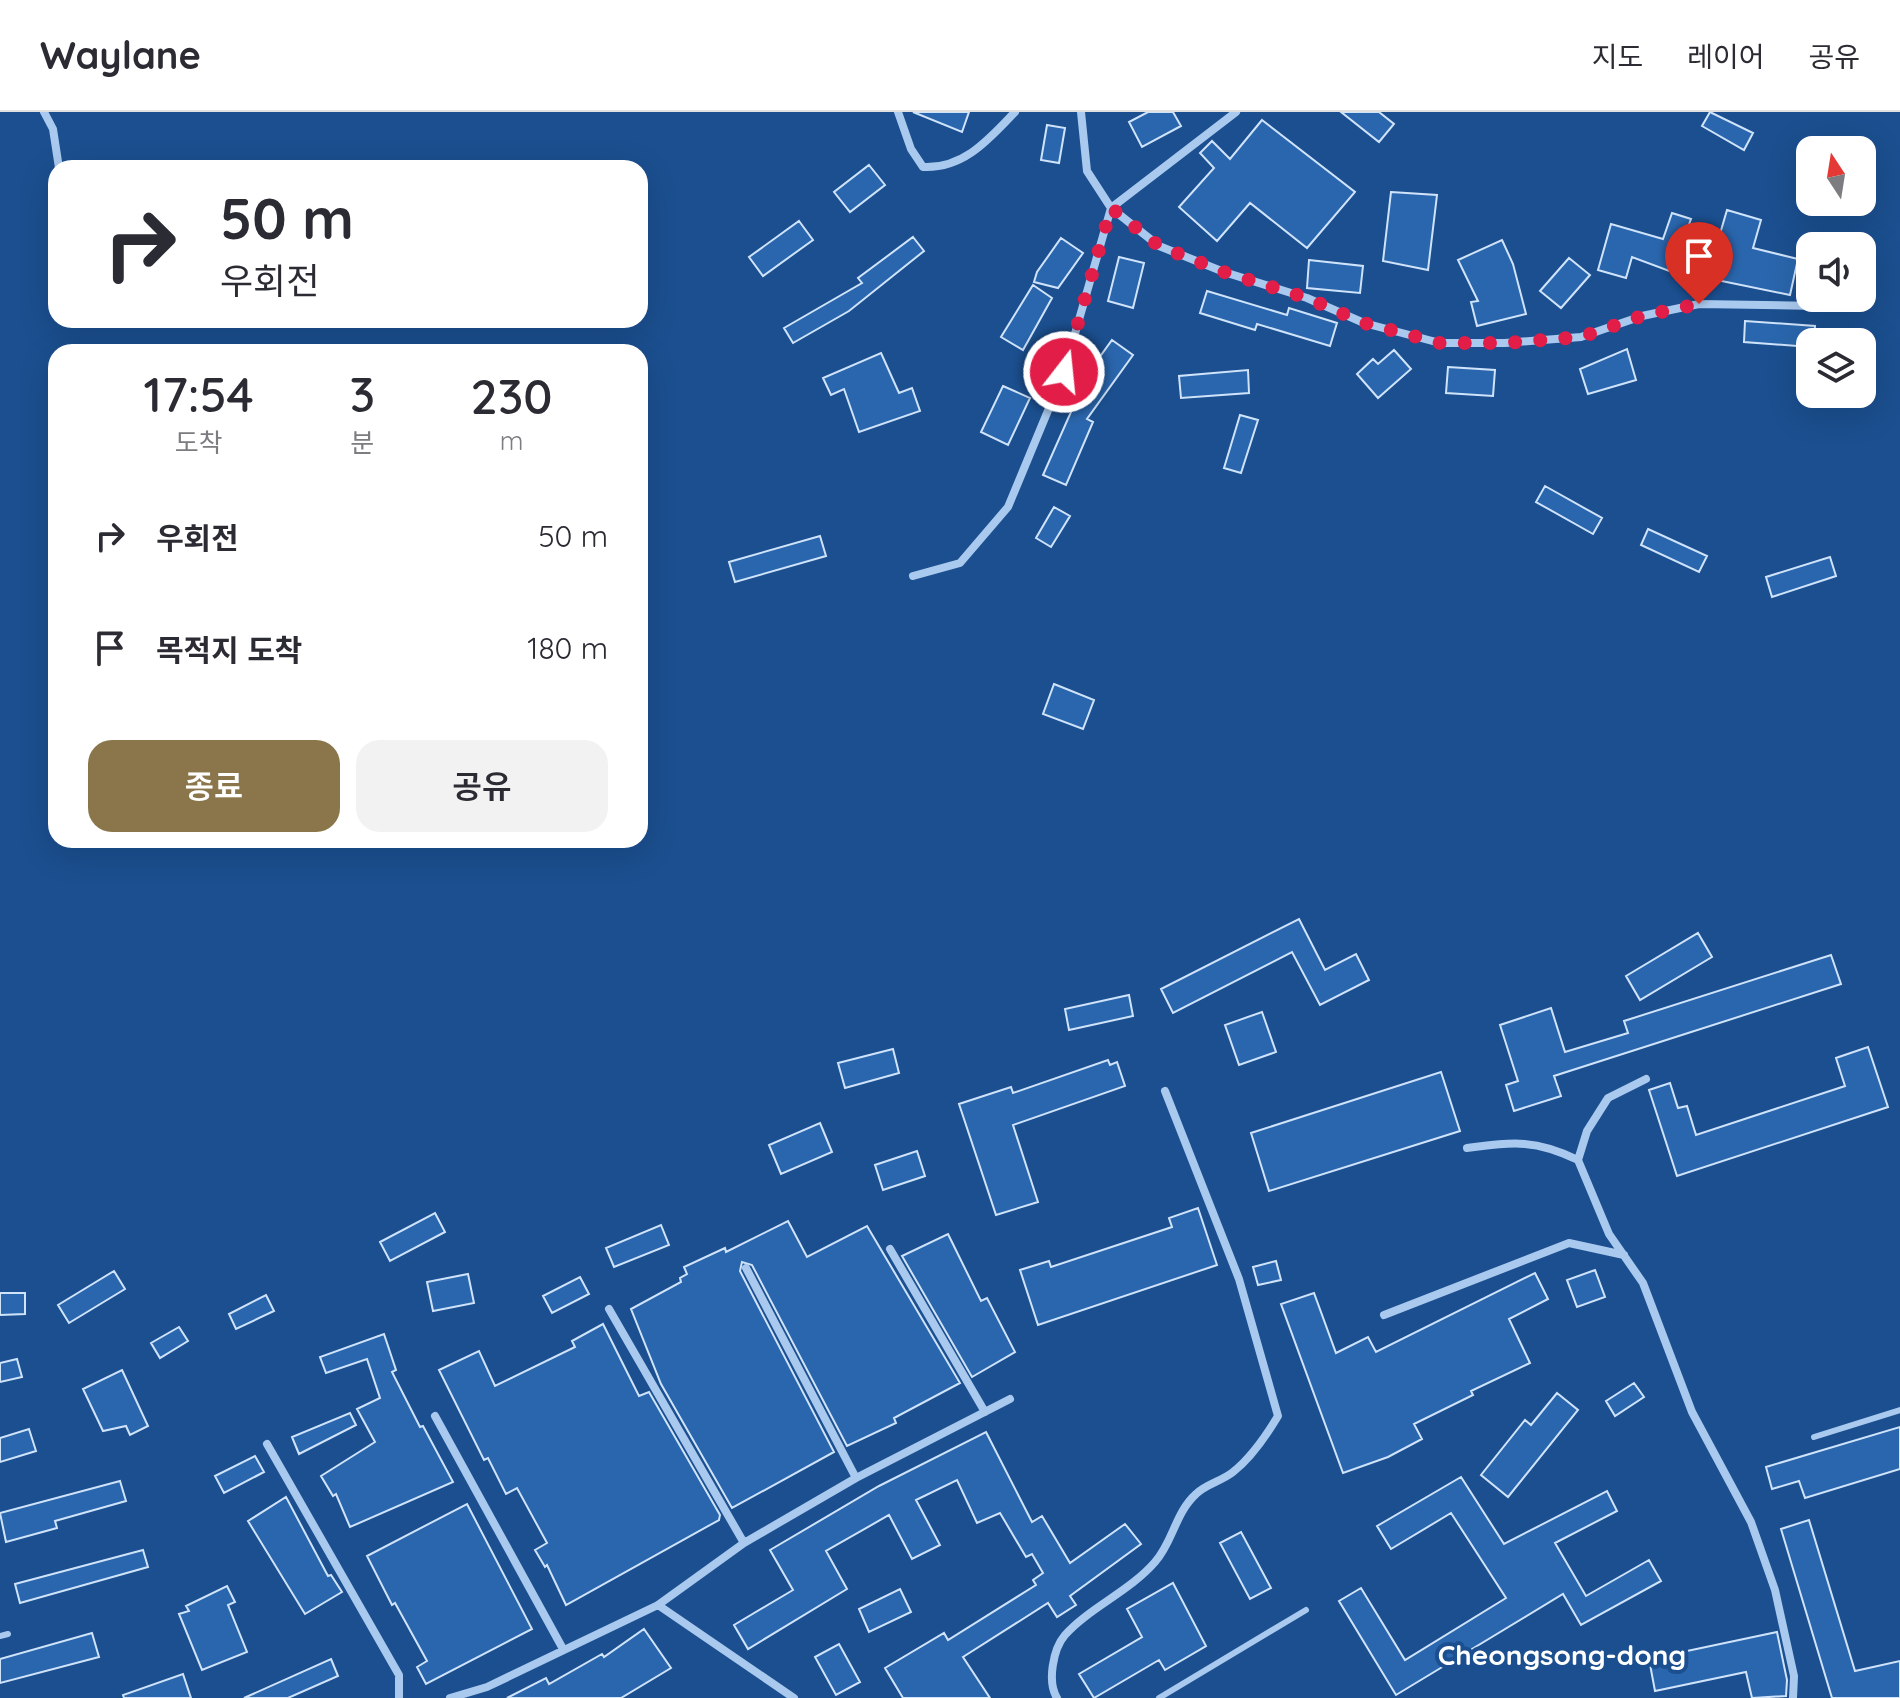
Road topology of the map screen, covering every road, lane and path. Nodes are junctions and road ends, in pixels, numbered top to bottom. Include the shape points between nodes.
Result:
1 (44, 112) edge
2 (898, 112) edge
3 (1015, 112) edge
4 (1081, 112) edge
5 (1236, 112) edge
6 (58, 160) edge
7 (1111, 208) junction
8 (1796, 306) edge
9 (913, 576) dead end
10 (1646, 1079) dead end
11 (1165, 1091) dead end
12 (1467, 1148) dead end
13 (1578, 1160) junction
14 (890, 1249) dead end
15 (1624, 1255) junction
16 (746, 1268) dead end
17 (609, 1309) dead end
18 (1384, 1315) dead end
19 (1010, 1399) dead end
20 (1900, 1410) edge
21 (985, 1412) junction
22 (435, 1416) dead end
23 (1814, 1437) dead end
24 (267, 1444) dead end
25 (856, 1478) junction
26 (744, 1543) junction
27 (658, 1605) junction
28 (1306, 1610) dead end
29 (563, 1649) junction
30 (398, 1698) edge
31 (405, 1698) edge
32 (450, 1698) edge
33 (794, 1698) edge
34 (1057, 1698) edge
35 (1159, 1698) edge
36 (1793, 1698) edge

1 - 6 street
2 - 3 street via 923,167 941,168 979,150
4 - 7 street via 1087,171
5 - 7 street
7 - 8 street via 1159,246 1364,323 1440,343 1581,337 1699,304
7 - 9 street via 1064,372 1008,507 960,563
10 - 13 street via 1608,1098 1587,1131
11 - 34 street via 1239,1279 1278,1416 1260,1445 1233,1472 1196,1493 1177,1518 1158,1560 1065,1635 1054,1655
12 - 13 street via 1518,1141 1549,1145
13 - 15 street via 1601,1219
14 - 21 street
15 - 18 street via 1569,1243
15 - 36 street via 1643,1283 1692,1412 1751,1522 1775,1590 1794,1676
16 - 25 street
17 - 26 street
19 - 21 street
20 - 23 lane
21 - 25 street
22 - 29 street
24 - 30 street via 399,1675
25 - 26 street
26 - 27 street
27 - 29 street
27 - 33 street
28 - 35 lane
29 - 32 street via 487,1687
30 - 31 street

